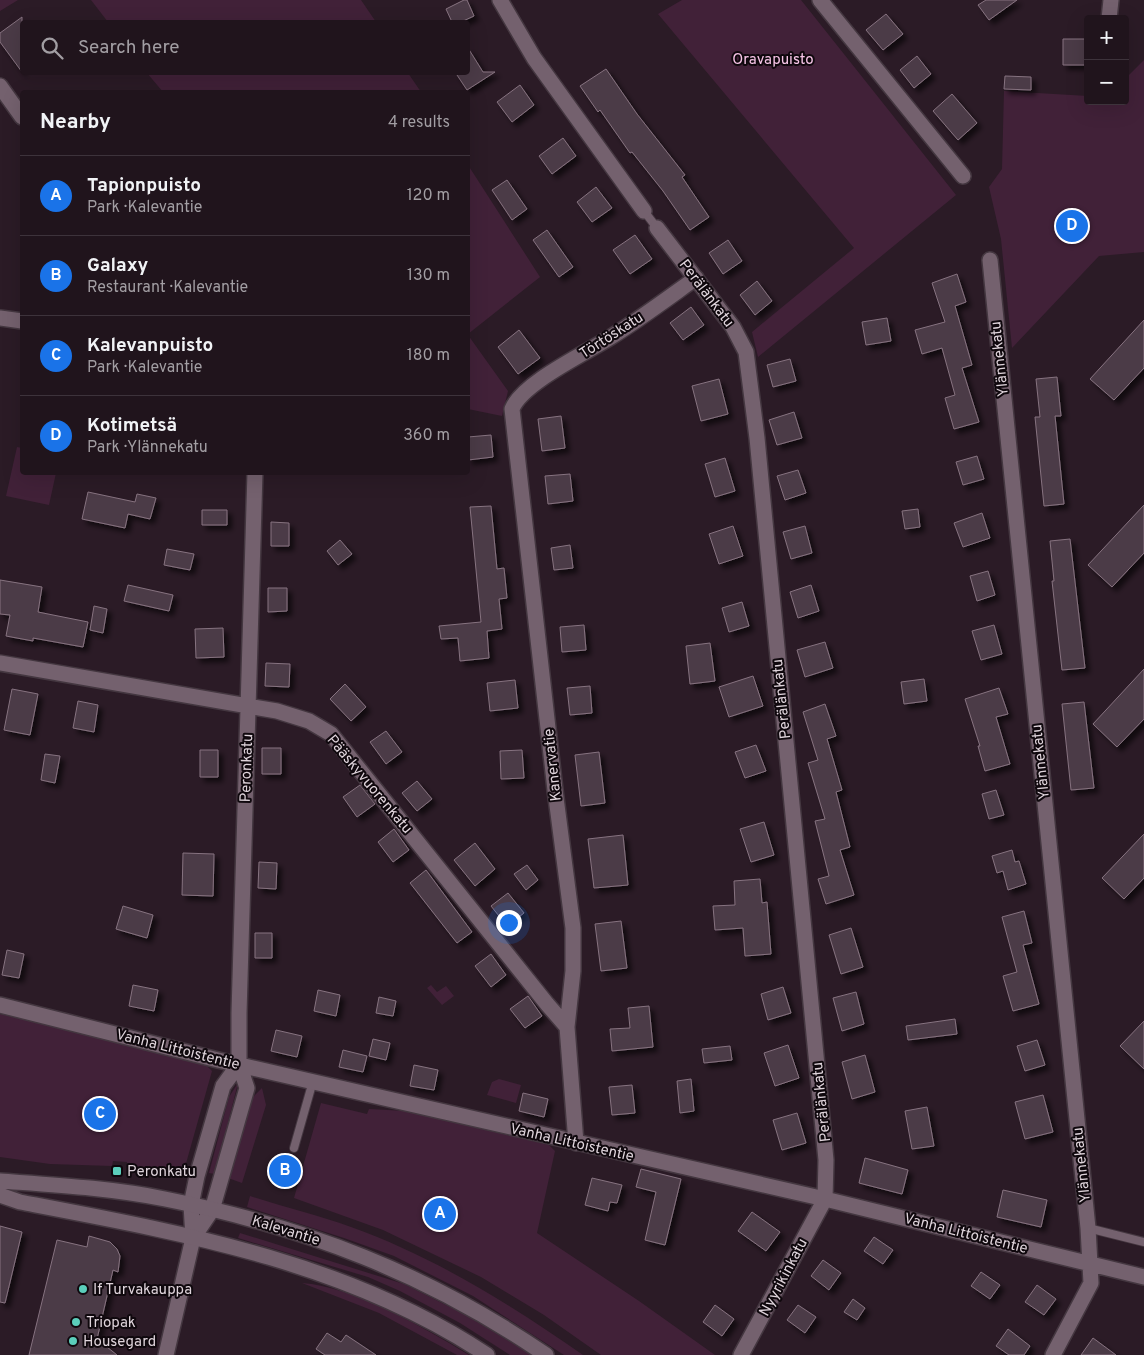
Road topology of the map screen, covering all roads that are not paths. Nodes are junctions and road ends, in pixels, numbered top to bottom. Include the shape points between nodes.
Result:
1 (500, 0) edge
2 (820, 0) edge
3 (1111, 0) edge
4 (1109, 15) edge
5 (0, 86) edge
6 (20, 114) edge
7 (963, 176) dead end
8 (644, 211) joint
9 (657, 228) joint
10 (990, 260) dead end
11 (696, 278) junction
12 (0, 318) edge
13 (20, 321) edge
14 (525, 392) joint
15 (255, 475) edge
16 (0, 662) edge
17 (247, 707) junction
18 (0, 1005) edge
19 (567, 1027) junction
20 (239, 1064) junction
21 (313, 1081) junction
22 (576, 1143) junction
23 (294, 1148) dead end
24 (0, 1180) edge
25 (0, 1195) edge
26 (825, 1199) junction
27 (191, 1205) junction
28 (212, 1210) junction
29 (1088, 1228) junction
30 (193, 1238) junction
31 (1144, 1242) edge
32 (1090, 1264) junction
33 (1144, 1277) edge
34 (166, 1355) edge
35 (487, 1355) edge
36 (546, 1355) edge
37 (741, 1355) edge
38 (1052, 1355) edge

1 - 8 street via 534,58
2 - 7 street
3 - 4 street
5 - 6 street
8 - 9 lane
9 - 11 street, Perälänkatu
10 - 29 street, Ylännekatu
11 - 14 street, Törtöskatu
11 - 26 street, Perälänkatu via 733,327 746,352 825,1150
12 - 13 street
14 - 19 street, Kanervatie via 512,409 573,928 573,971
15 - 17 street, Peronkatu
16 - 17 street, Pääskyvuorenkatu
17 - 19 street, Pääskyvuorenkatu via 308,721 331,734
17 - 20 street, Peronkatu
18 - 20 street, Vanha Littoistentie
19 - 22 street, Kanervatie
20 - 21 street, Vanha Littoistentie
20 - 27 street, Peronkatu via 224,1086
20 - 28 street, Peronkatu via 247,1088
21 - 22 street, Vanha Littoistentie
21 - 23 lane
22 - 26 street, Vanha Littoistentie
24 - 27 street, Kalevantie via 138,1195
25 - 30 street, Kalevantie
26 - 32 street, Vanha Littoistentie
26 - 37 street, Nyyrikinkatu
27 - 28 street, Kalevantie
27 - 30 street, Peronkatu
28 - 30 street, Peronkatu
28 - 36 street, Kalevantie via 316,1238 432,1285
29 - 31 lane
29 - 32 street, Ylännekatu
30 - 34 street, Peronkatu
30 - 35 street, Kalevantie via 305,1267 369,1290 416,1312
32 - 33 street, Vanha Littoistentie
32 - 38 street, Ylännekatu via 1090,1283

